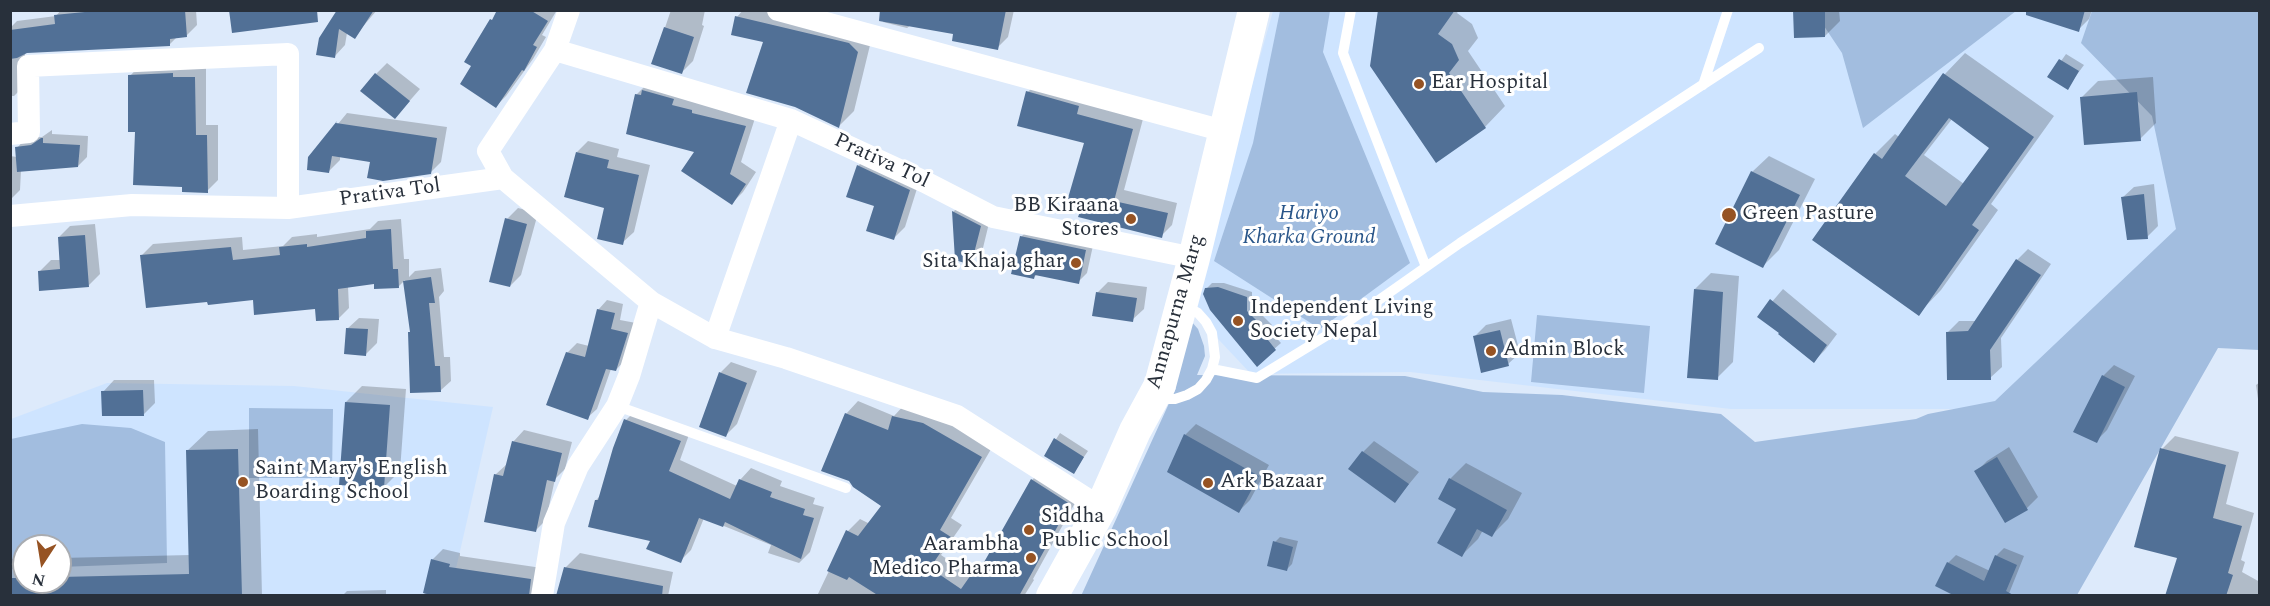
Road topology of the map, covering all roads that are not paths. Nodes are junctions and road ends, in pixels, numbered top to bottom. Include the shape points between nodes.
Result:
1 (778, 10) edge
2 (1254, 10) edge
3 (1351, 10) edge
4 (1728, 10) edge
5 (561, 14) edge
6 (1759, 48) dead end
7 (555, 51) junction
8 (1703, 85) junction
9 (791, 120) junction
10 (1224, 132) junction
11 (10, 134) edge
12 (503, 178) junction
13 (288, 208) junction
14 (10, 216) edge
15 (1194, 258) junction
16 (1426, 267) junction
17 (651, 302) junction
18 (1181, 304) junction
19 (715, 338) junction
20 (1212, 369) junction
21 (1154, 398) junction
22 (617, 406) junction
23 (846, 488) dead end
24 (1101, 508) junction
25 (542, 596) edge
26 (1052, 596) edge

1 - 10 street
2 - 10 main road, Annapurna Marg
3 - 16 lane via 1343,53
4 - 8 lane
5 - 7 street
6 - 8 lane
7 - 9 street, Prativa Tol
7 - 12 street via 488,151
8 - 16 lane
9 - 15 street, Prativa Tol via 993,217
9 - 19 street
10 - 15 main road, Annapurna Marg
11 - 13 street via 29,132 28,66 288,54
12 - 13 street, Prativa Tol
12 - 17 street
13 - 14 street, Prativa Tol via 132,205
15 - 18 main road, Annapurna Marg
16 - 20 lane via 1339,328 1257,378
17 - 19 street
17 - 22 street
18 - 20 lane via 1198,313 1212,333
18 - 21 main road, Annapurna Marg
19 - 24 street via 957,416
20 - 21 lane via 1206,380 1187,395
21 - 24 main road, Annapurna Marg
22 - 23 lane
22 - 25 street via 578,466 554,523
24 - 26 main road, Annapurna Marg

